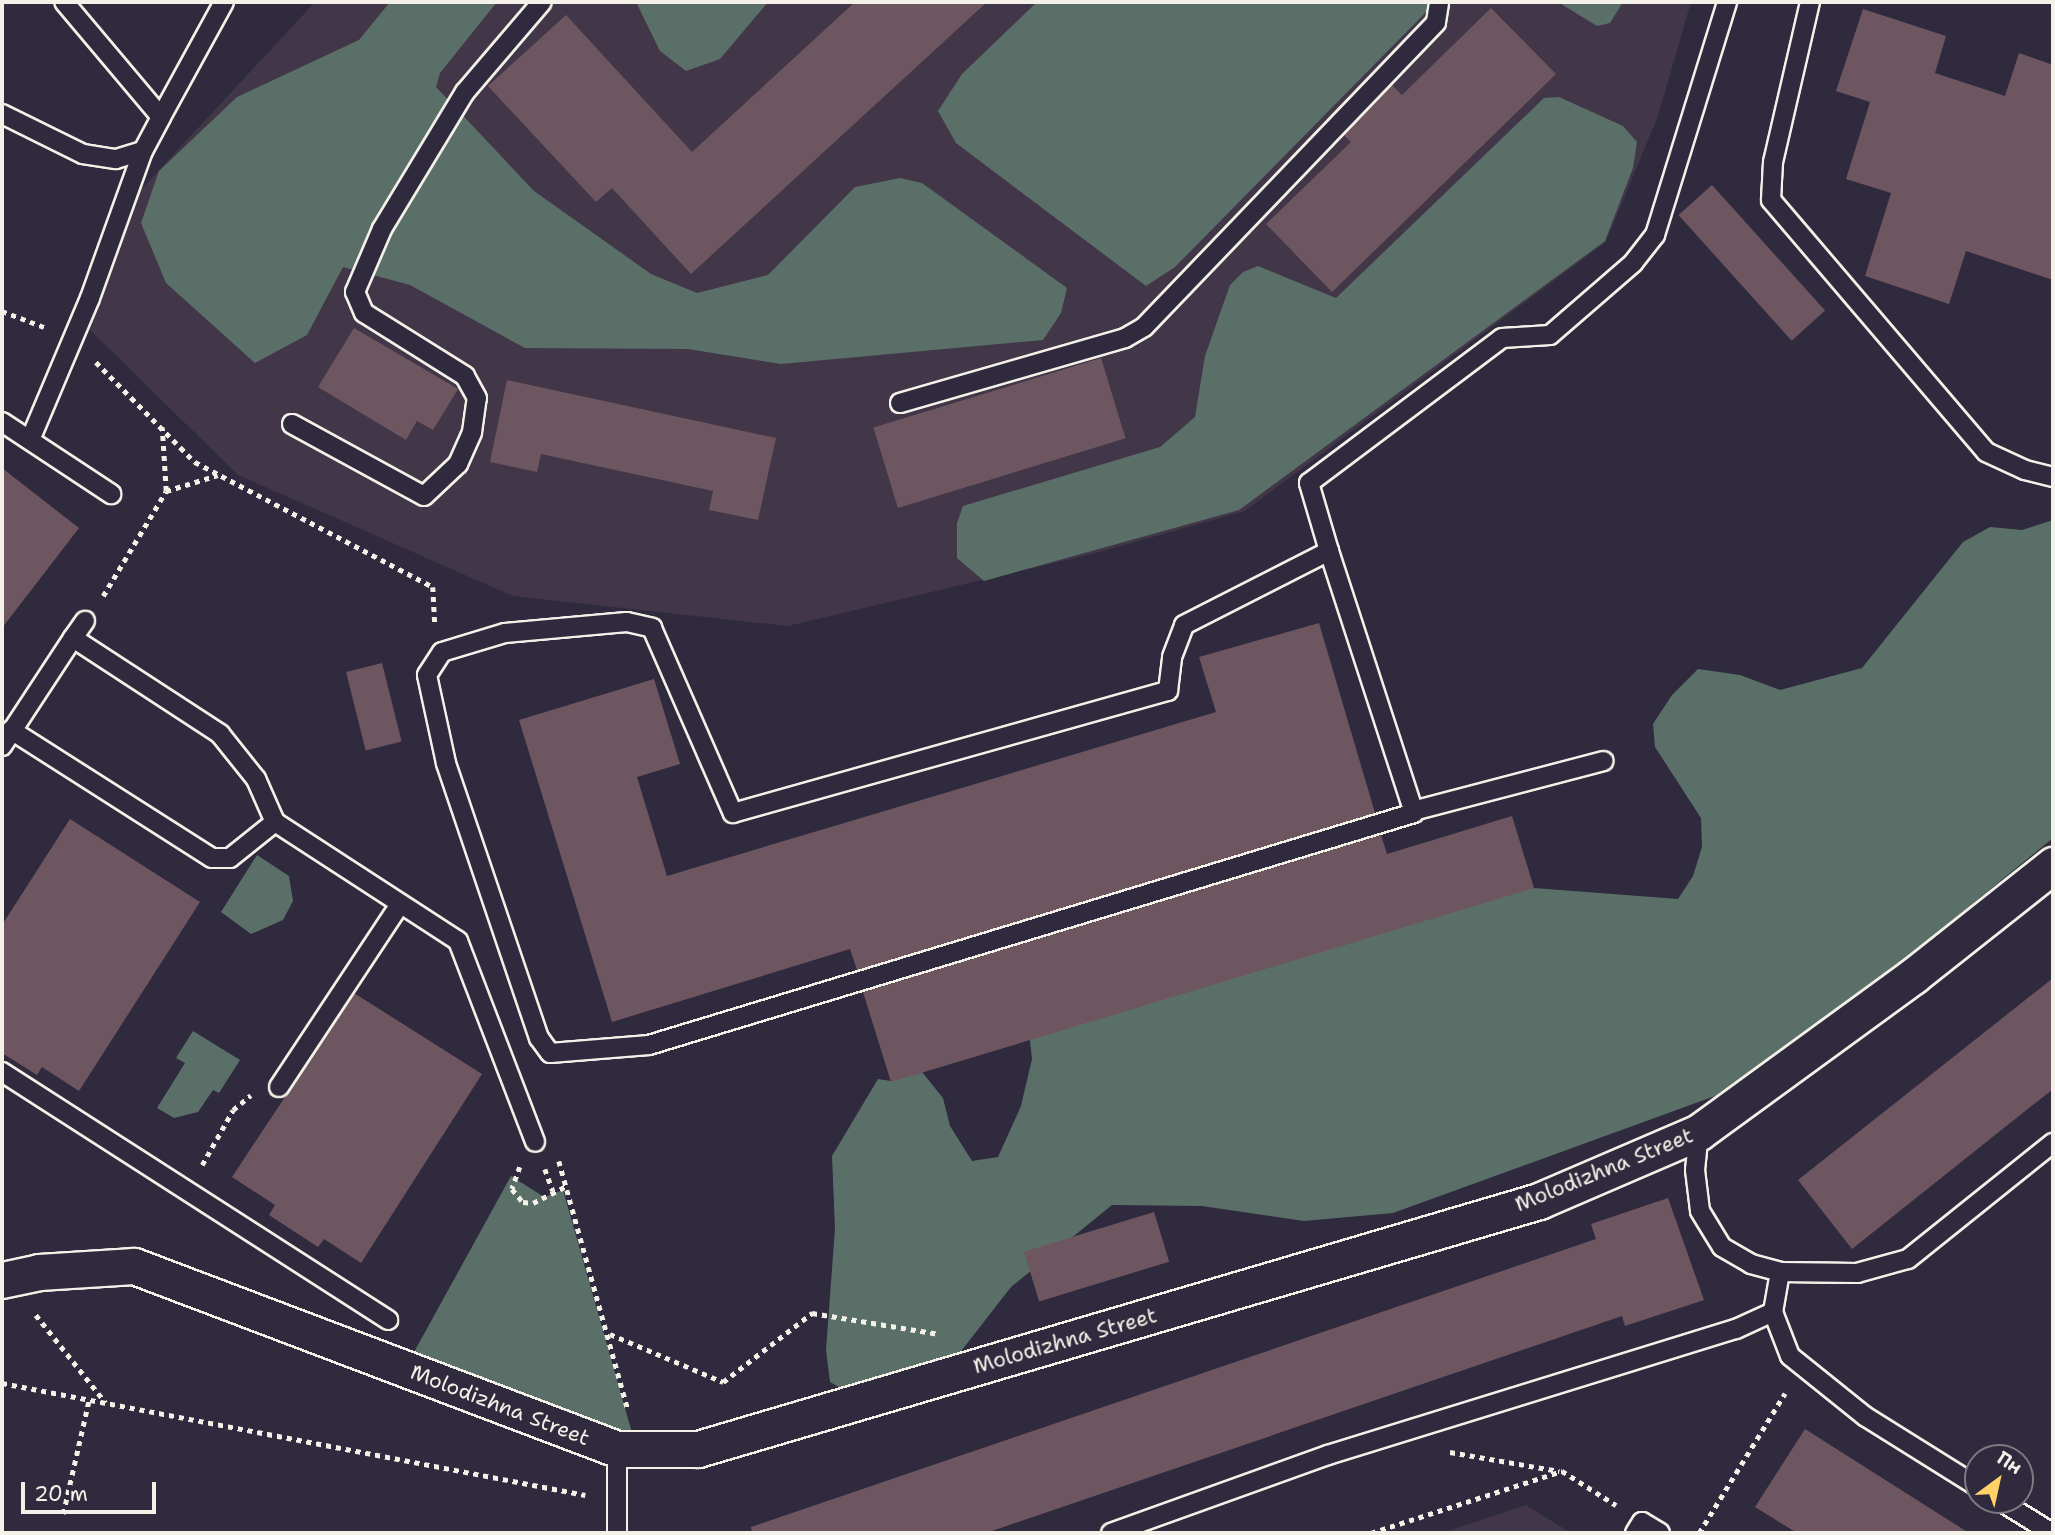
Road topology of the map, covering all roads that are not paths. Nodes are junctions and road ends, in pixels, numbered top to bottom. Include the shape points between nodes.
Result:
1 (64, 2) edge
2 (224, 2) edge
3 (542, 2) edge
4 (1439, 2) edge
5 (1727, 2) edge
6 (1810, 2) edge
7 (2, 114) edge
8 (161, 117) junction
9 (143, 150) junction
10 (900, 403) dead end
11 (2, 422) edge
12 (292, 424) dead end
13 (30, 440) junction
14 (2053, 477) edge
15 (111, 494) dead end
16 (1329, 551) junction
17 (85, 621) dead end
18 (73, 638) junction
19 (11, 730) junction
20 (2, 746) edge
21 (1604, 761) dead end
22 (1413, 811) junction
23 (275, 822) junction
24 (2053, 865) edge
25 (400, 904) junction
26 (2, 1072) edge
27 (279, 1087) dead end
28 (1699, 1132) junction
29 (535, 1142) dead end
30 (2053, 1143) edge
31 (1780, 1272) junction
32 (4, 1280) edge
33 (1773, 1312) junction
34 (388, 1320) dead end
35 (628, 1449) junction
36 (1964, 1478) edge
37 (2021, 1514) edge
38 (1638, 1527) edge
39 (617, 1533) edge
40 (1111, 1533) edge
41 (1660, 1533) edge
42 (2052, 1533) edge

1 - 8 lane
2 - 8 lane
3 - 12 lane via 465,92 382,229 355,292 364,313 465,376 477,398 472,432 458,464 424,496
4 - 10 lane via 1436,22 1144,327 1125,338
5 - 16 lane via 1655,235 1633,263 1550,335 1502,338 1309,483
6 - 14 lane via 1773,162 1771,200 1986,452
7 - 9 lane via 83,154 116,159
8 - 9 lane
9 - 13 lane via 75,338
11 - 13 lane
13 - 15 lane
16 - 22 lane
16 - 22 lane via 1184,625 1172,657 1168,691 910,767 733,813 652,628 627,622 505,633 442,652 427,675 446,763 482,877 539,1038 550,1053 649,1045
17 - 18 lane
18 - 19 lane
18 - 23 lane via 220,734 256,779
19 - 20 lane
19 - 23 lane via 212,858 230,858
21 - 22 lane
23 - 25 lane
24 - 28 street, Molodizhna Street via 1913,976
25 - 27 lane
25 - 29 lane via 458,941
26 - 34 lane
28 - 31 lane via 1695,1170 1700,1211 1722,1247 1751,1264
28 - 35 street, Molodizhna Street via 1539,1201 698,1449
30 - 31 lane via 1908,1259 1857,1273
31 - 33 lane
32 - 35 street, Molodizhna Street via 134,1266
33 - 36 lane via 1790,1356 1866,1417
33 - 40 lane via 1735,1329 1328,1455
35 - 39 lane via 617,1501
37 - 42 lane
38 - 41 lane

